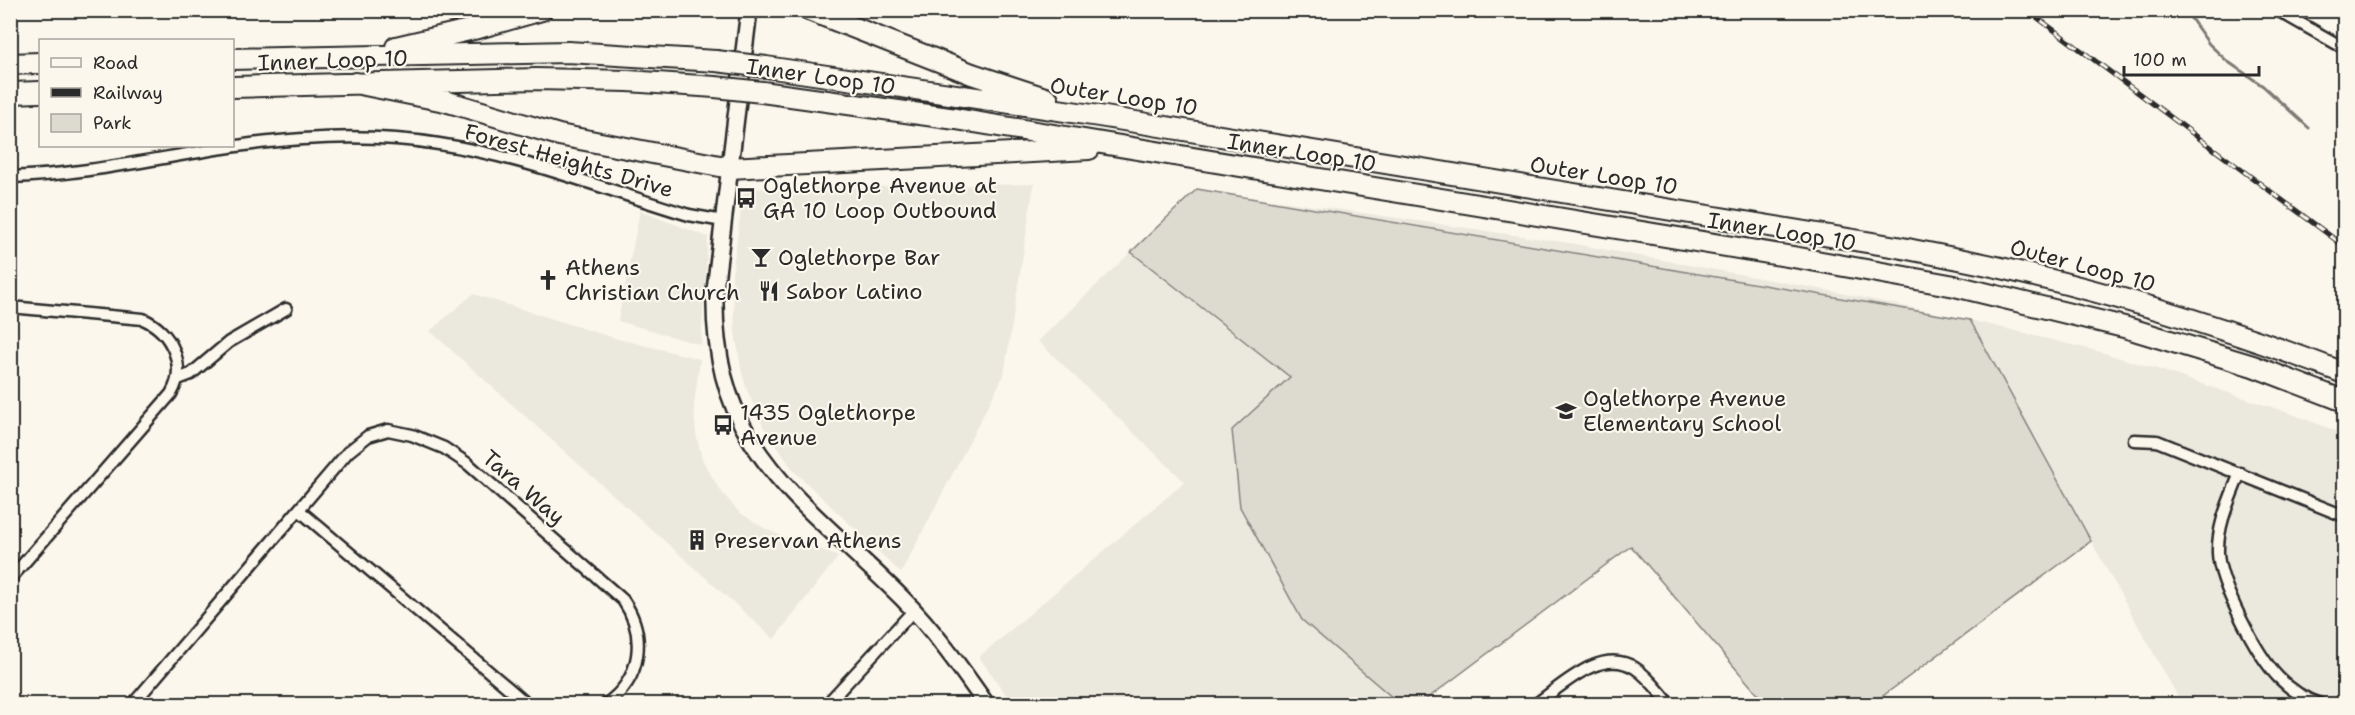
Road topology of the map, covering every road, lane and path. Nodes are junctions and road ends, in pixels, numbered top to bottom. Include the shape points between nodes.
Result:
1 (542, 10) edge
2 (748, 10) edge
3 (809, 10) edge
4 (2277, 10) edge
5 (2344, 48) edge
6 (356, 56) junction
7 (234, 59) edge
8 (39, 63) edge
9 (10, 64) edge
10 (354, 83) junction
11 (234, 87) edge
12 (39, 92) edge
13 (10, 93) edge
14 (1099, 116) junction
15 (1124, 148) junction
16 (730, 168) junction
17 (10, 177) edge
18 (723, 221) junction
19 (10, 307) edge
20 (286, 309) dead end
21 (2344, 373) edge
22 (178, 379) junction
23 (2344, 401) edge
24 (2134, 440) dead end
25 (2240, 473) junction
26 (299, 510) junction
27 (2344, 516) edge
28 (10, 579) edge
29 (914, 610) junction
30 (133, 705) edge
31 (527, 705) edge
32 (606, 705) edge
33 (827, 705) edge
34 (986, 705) edge
35 (1536, 705) edge
36 (1670, 705) edge
37 (2320, 705) edge

1 - 6 highway
2 - 16 main road
3 - 14 highway via 972,74
4 - 5 street
6 - 7 highway, Outer Loop 10
6 - 14 highway, Outer Loop 10, bridge via 568,52 717,61
8 - 9 highway
10 - 11 highway, Inner Loop 10
10 - 15 highway, Inner Loop 10, bridge via 588,80 715,87 842,101
10 - 16 highway via 445,101 559,135
12 - 13 highway
14 - 21 highway, Outer Loop 10 via 1844,238 2006,269 2211,326
15 - 16 highway
15 - 23 highway, Inner Loop 10 via 1955,286 2134,330 2253,366
16 - 18 main road
17 - 18 street, Forest Heights Drive via 70,173 293,140 375,138 489,154 688,215
18 - 29 main road via 715,290 716,335 723,374 736,412 755,449 777,478
19 - 22 street via 143,319 166,335 175,354
20 - 22 street via 237,337 191,374
22 - 28 street via 171,394
24 - 25 street via 2157,441
25 - 27 street
25 - 37 street via 2218,541 2222,579 2268,665 2288,687
26 - 30 street, Tara Way
26 - 31 street
26 - 32 street, Tara Way via 348,452 377,432 412,435 457,456 614,591 629,609 637,627 635,664 625,686
29 - 33 street
29 - 34 main road
35 - 36 street via 1587,669 1619,662 1643,675

